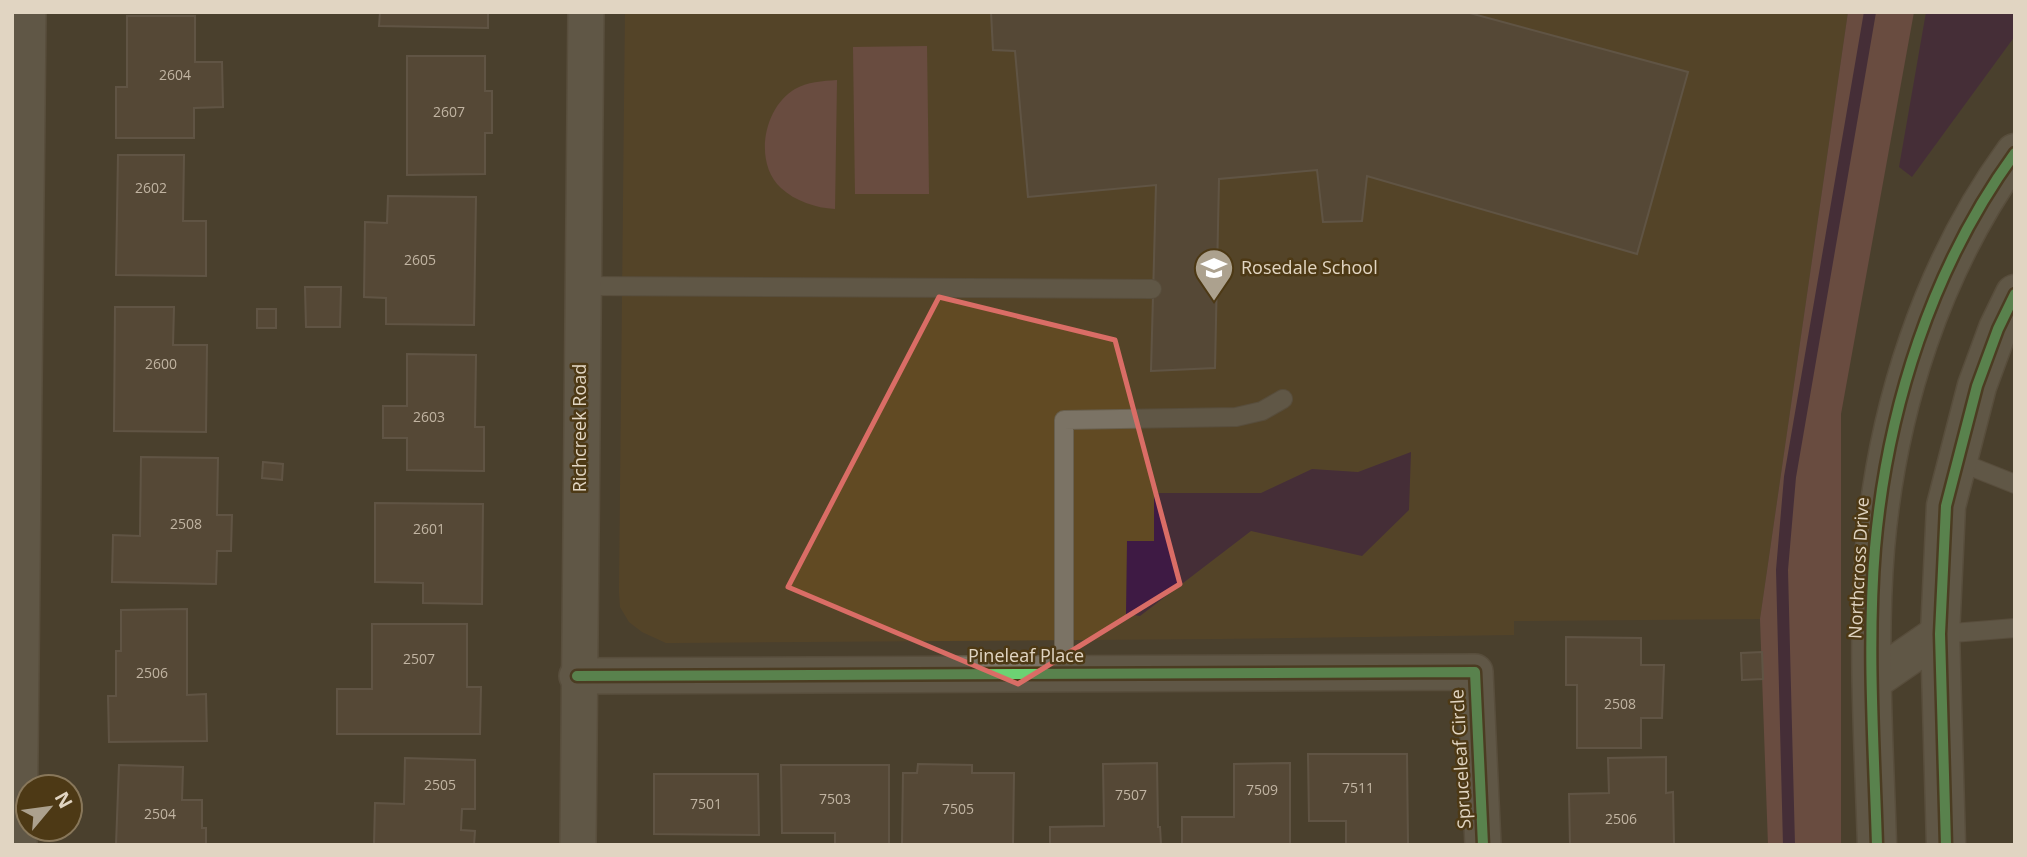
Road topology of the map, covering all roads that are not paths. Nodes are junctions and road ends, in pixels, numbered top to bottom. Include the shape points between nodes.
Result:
1 (28, 12) edge
2 (586, 12) edge
3 (2015, 153) edge
4 (581, 286) junction
5 (1152, 289) dead end
6 (2015, 294) edge
7 (1283, 399) dead end
8 (1957, 461) junction
9 (2015, 484) edge
10 (2015, 628) edge
11 (1940, 635) junction
12 (1475, 672) joint
13 (1064, 673) junction
14 (578, 676) junction
15 (1872, 681) junction
16 (19, 845) edge
17 (578, 845) edge
18 (1483, 845) edge
19 (1877, 845) edge
20 (1946, 845) edge

1 - 16 street
2 - 4 street, Richcreek Road
3 - 15 street, Northcross Drive via 1969,226 1933,302 1894,426 1875,551
4 - 5 lane
4 - 14 street, Richcreek Road
6 - 8 street via 1977,386
7 - 13 lane via 1262,411 1236,417 1064,420
8 - 9 lane
8 - 11 street via 1946,506
10 - 11 lane
11 - 15 street
11 - 20 street
12 - 13 street, Pineleaf Place
12 - 18 street, Spruceleaf Circle
13 - 14 street, Pineleaf Place
14 - 17 street, Richcreek Road
15 - 19 street, Northcross Drive

